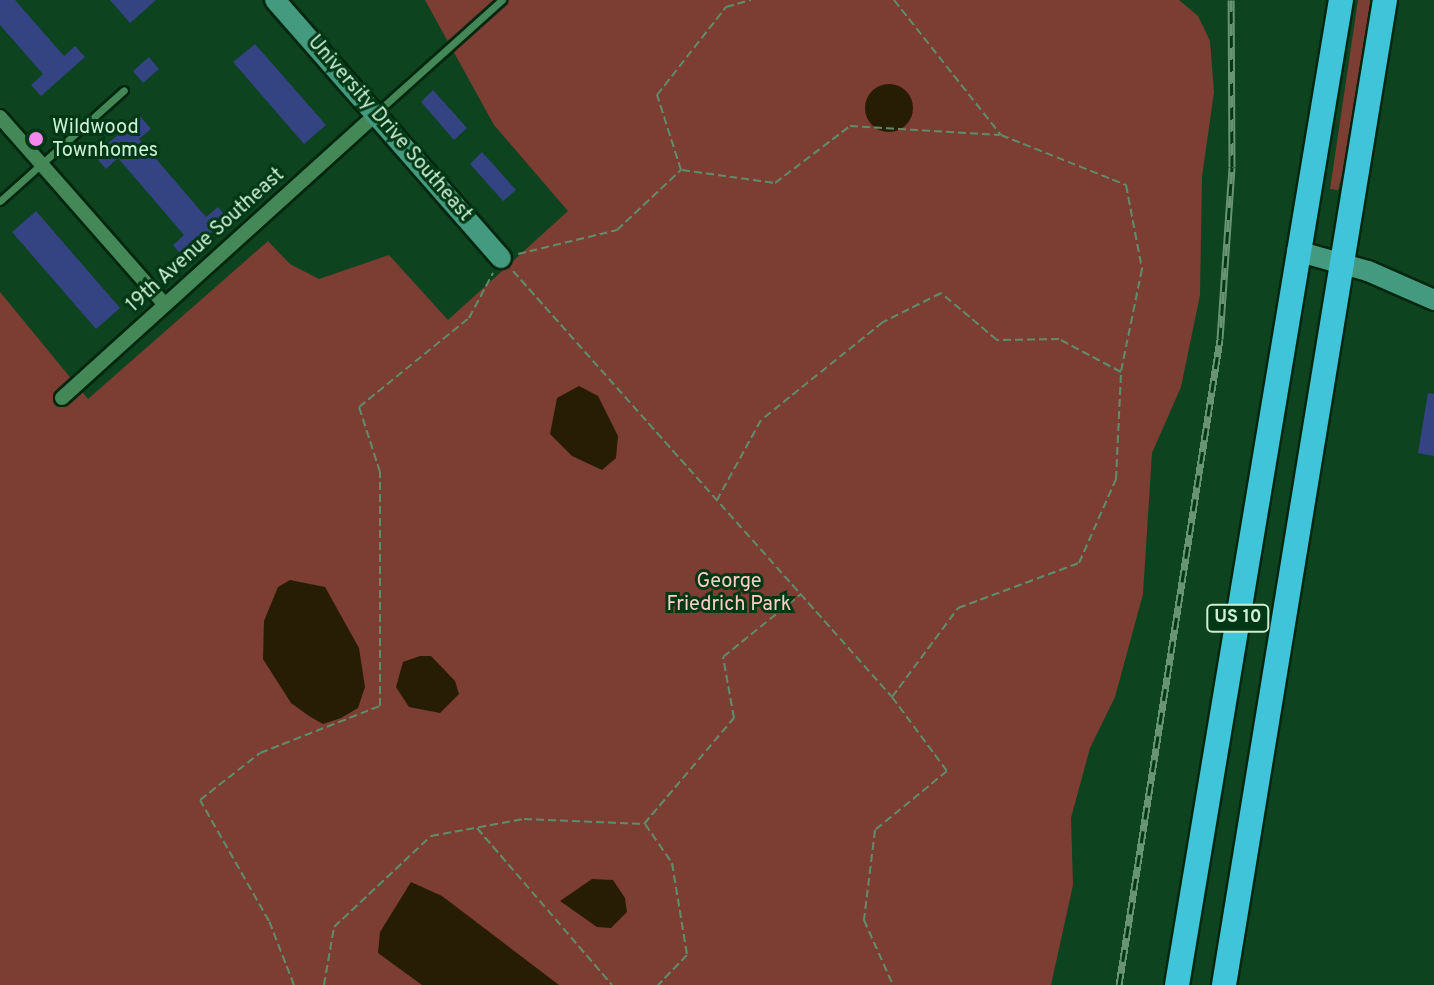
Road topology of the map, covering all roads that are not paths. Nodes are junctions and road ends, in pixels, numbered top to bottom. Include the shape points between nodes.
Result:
1 (275, 0) edge
2 (502, 0) edge
3 (1341, 0) edge
4 (1385, 0) edge
5 (124, 90) dead end
6 (376, 114) junction
7 (0, 117) edge
8 (42, 164) junction
9 (0, 201) edge
10 (1297, 251) junction
11 (501, 258) road end
12 (1339, 262) junction
13 (1434, 300) edge
14 (165, 305) junction
15 (62, 398) dead end
16 (1177, 985) edge
17 (1224, 985) edge

1 - 6 street, University Drive Southeast
2 - 6 lane
3 - 10 highway, US 10
4 - 12 highway, US 10
5 - 8 lane
6 - 11 street, University Drive Southeast
6 - 14 street, 19th Avenue Southeast
7 - 8 street
8 - 9 lane
8 - 14 street
10 - 12 street
10 - 16 highway, US 10
12 - 13 street
12 - 17 highway, US 10
14 - 15 street, 19th Avenue Southeast

